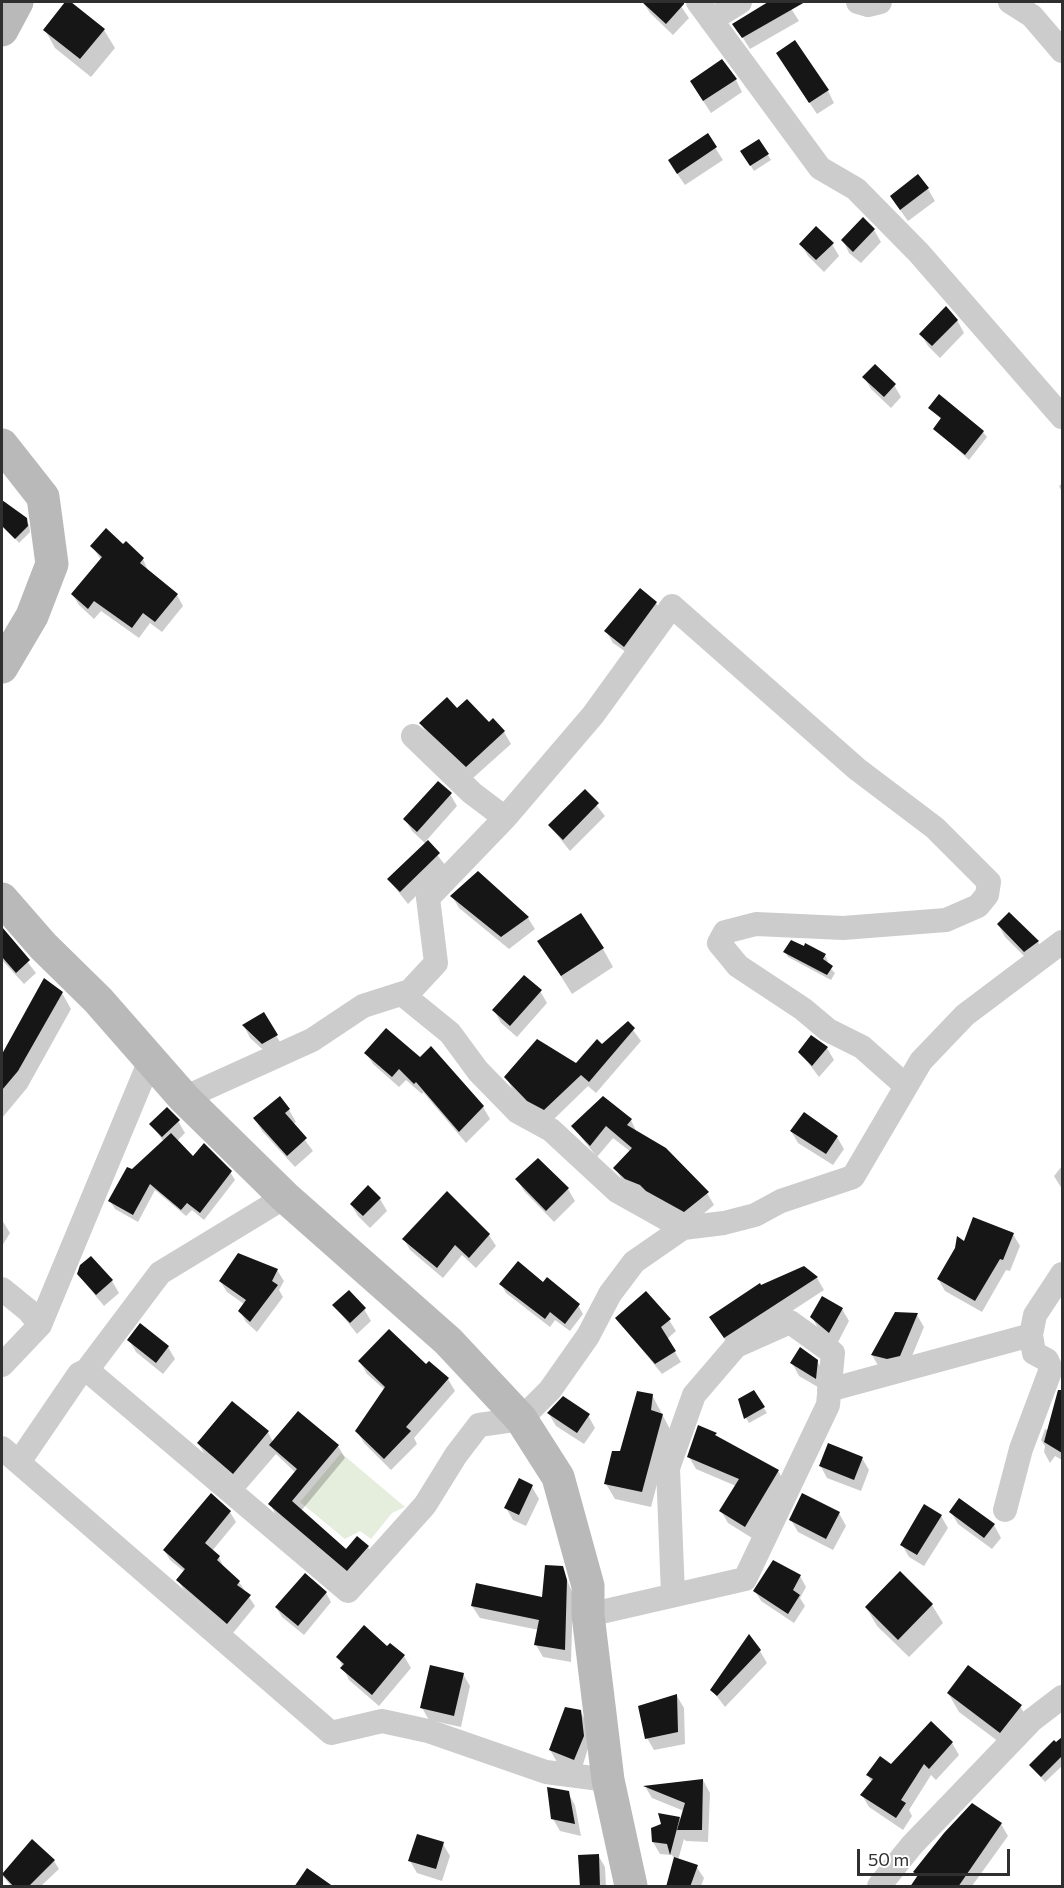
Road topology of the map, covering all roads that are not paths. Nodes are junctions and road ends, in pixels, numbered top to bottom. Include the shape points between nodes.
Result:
1 (17, 2) edge
2 (740, 2) edge
3 (858, 2) edge
4 (880, 2) edge
5 (1010, 2) edge
6 (705, 11) edge
7 (2, 30) edge
8 (1062, 51) edge
9 (1062, 417) edge
10 (2, 446) edge
11 (2, 667) edge
12 (413, 736) dead end
13 (505, 818) junction
14 (2, 899) edge
15 (1062, 942) edge
16 (402, 994) junction
17 (151, 1058) junction
18 (906, 1086) junction
19 (184, 1098) junction
20 (285, 1197) junction
21 (683, 1228) junction
22 (1062, 1274) edge
23 (2, 1289) edge
24 (40, 1325) junction
25 (1031, 1335) junction
26 (2, 1365) edge
27 (87, 1370) junction
28 (829, 1390) junction
29 (521, 1419) junction
30 (10, 1455) edge
31 (1005, 1510) dead end
32 (673, 1595) junction
33 (588, 1615) junction
34 (1062, 1697) edge
35 (608, 1780) junction
36 (631, 1887) edge
37 (879, 1887) edge

1 - 7 street
2 - 6 street
3 - 4 street
5 - 8 street via 1032,16
6 - 9 street via 820,168 856,189 919,253
10 - 11 street via 43,497 52,564 32,616
12 - 13 street via 472,793
13 - 16 street via 428,898 436,963 410,991
13 - 18 street via 593,715 672,606 857,769 935,828 988,882 987,895 978,906 945,920 843,928 756,924 725,932 719,943 738,966 828,1030 862,1047
14 - 17 street
15 - 18 street via 965,1015 921,1061
16 - 19 street via 363,1006 312,1040
16 - 21 street via 450,1033 478,1071 518,1112 551,1130 617,1191
17 - 19 street
17 - 24 street
18 - 21 street via 853,1176 782,1201 755,1215
19 - 20 street
20 - 27 street via 160,1273
20 - 29 street via 448,1341
21 - 29 street via 634,1262 550,1390
22 - 25 street via 1035,1315
23 - 24 street
24 - 26 street
25 - 28 street
25 - 31 street via 1034,1353 1047,1360 1051,1369 1024,1440
27 - 29 street via 348,1591 425,1505 479,1425
27 - 30 street via 79,1374
28 - 32 street via 828,1405 745,1579
28 - 32 street via 833,1353 790,1322 736,1346 694,1395 668,1468
29 - 33 street via 558,1477 588,1586
30 - 35 street via 331,1733 382,1721 428,1731 546,1772
32 - 33 street
33 - 35 street
34 - 37 street via 1032,1720 912,1845
35 - 36 street

